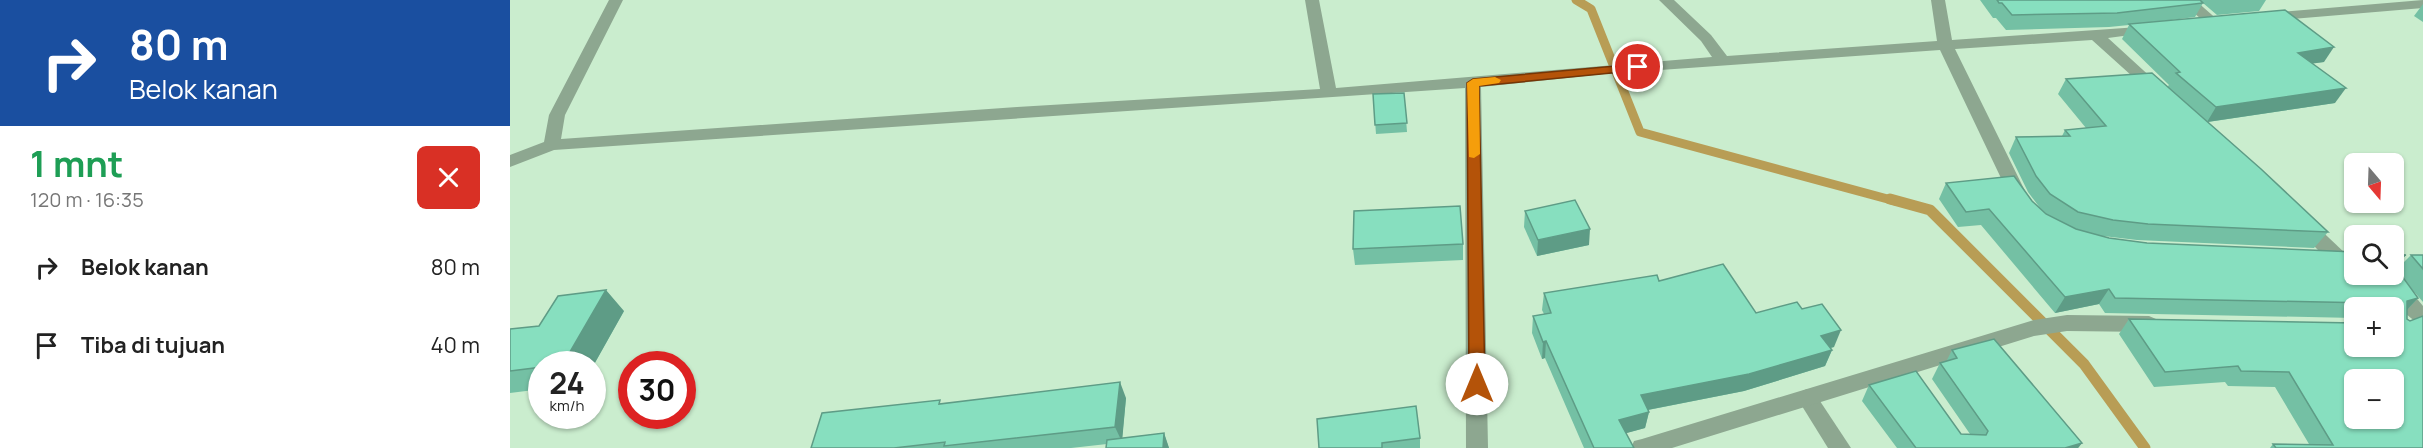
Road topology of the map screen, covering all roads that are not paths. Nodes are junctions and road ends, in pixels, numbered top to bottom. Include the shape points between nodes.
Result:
1 (616, 0) edge
2 (1312, 0) edge
3 (1666, 0) edge
4 (1938, 0) edge
5 (2186, 0) edge
6 (2423, 4) edge
7 (2248, 19) edge
8 (2189, 24) edge
9 (2166, 27) edge
10 (2096, 35) junction
11 (1945, 45) junction
12 (1724, 62) junction
13 (1473, 83) junction
14 (1329, 93) junction
15 (2174, 105) edge
16 (552, 145) junction
17 (510, 161) edge
18 (2029, 209) edge
19 (2292, 213) edge
20 (2344, 257) edge
21 (2316, 258) edge
22 (2344, 260) edge
23 (2394, 285) edge
24 (2417, 319) edge
25 (2170, 325) edge
26 (1909, 366) junction
27 (1921, 385) edge
28 (1807, 398) junction
29 (1477, 448) edge
30 (1641, 448) edge
31 (1840, 448) edge

1 - 16 street via 557,115
2 - 14 street
3 - 12 street via 1706,38
4 - 11 street
5 - 8 street via 2218,21
6 - 7 street
9 - 10 street
10 - 11 street
10 - 15 street
11 - 12 street
11 - 18 street
12 - 13 street via 1604,69
13 - 14 street
13 - 29 street
14 - 16 street
16 - 17 street
19 - 20 street
21 - 22 street
23 - 24 street
25 - 26 street via 2067,323 2034,328
26 - 27 street
26 - 28 street
28 - 30 street
28 - 31 street

